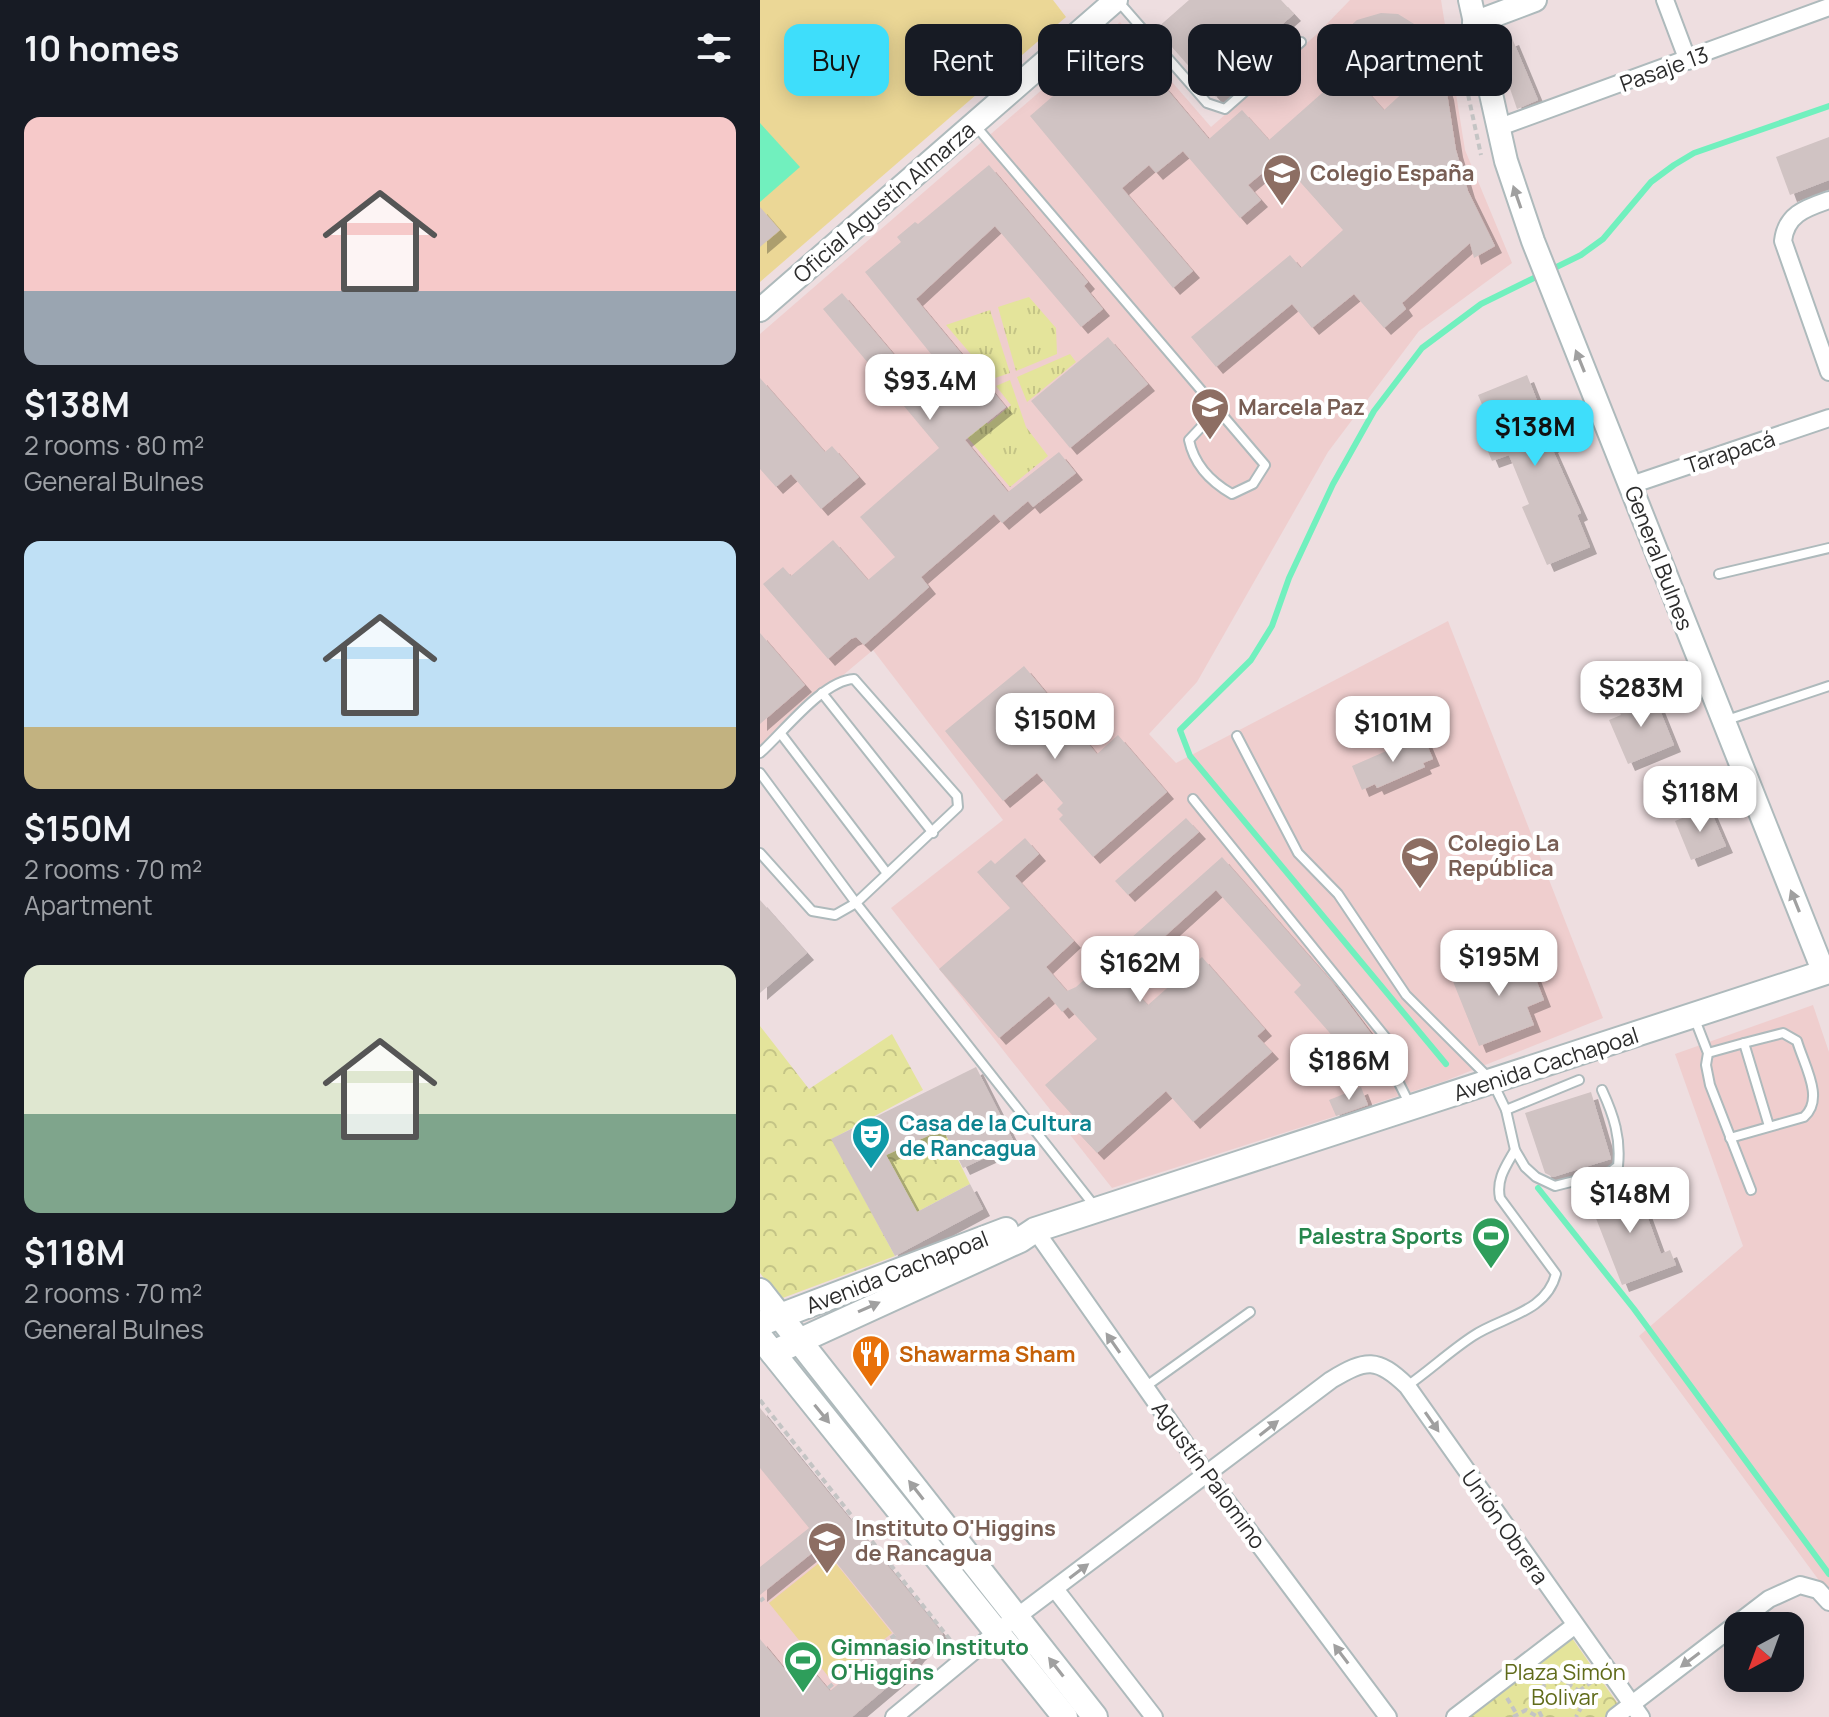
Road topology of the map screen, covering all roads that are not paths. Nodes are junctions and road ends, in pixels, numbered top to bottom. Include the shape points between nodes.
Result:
1 (1117, 0) edge
2 (1470, 0) edge
3 (1535, 0) edge
4 (1665, 0) edge
5 (1829, 7) edge
6 (1474, 23) junction
7 (1688, 61) junction
8 (1188, 81) edge
9 (1201, 96) edge
10 (1240, 96) edge
11 (974, 123) junction
12 (1497, 128) junction
13 (1829, 200) edge
14 (760, 310) edge
15 (1829, 372) edge
16 (1218, 409) junction
17 (1829, 418) edge
18 (1631, 485) junction
19 (1829, 548) edge
20 (1719, 574) dead end
21 (1829, 686) edge
22 (822, 693) junction
23 (1723, 721) junction
24 (781, 734) junction
25 (1237, 736) dead end
26 (760, 753) edge
27 (760, 773) edge
28 (1193, 799) dead end
29 (933, 833) junction
30 (760, 853) edge
31 (886, 872) junction
32 (856, 903) junction
33 (1826, 972) edge
34 (1694, 1016) junction
35 (1744, 1043) junction
36 (1708, 1053) junction
37 (1579, 1080) dead end
38 (1492, 1081) junction
39 (1602, 1090) dead end
40 (1411, 1108) junction
41 (1506, 1110) junction
42 (1769, 1126) junction
43 (1730, 1138) junction
44 (1515, 1150) junction
45 (1751, 1190) dead end
46 (1098, 1212) junction
47 (1035, 1230) junction
48 (760, 1291) edge
49 (1250, 1312) dead end
50 (770, 1320) edge
51 (798, 1339) junction
52 (766, 1345) edge
53 (1407, 1386) junction
54 (1144, 1387) junction
55 (1207, 1475) junction
56 (1055, 1589) junction
57 (1829, 1602) edge
58 (1007, 1624) junction
59 (1574, 1626) junction
60 (1636, 1711) edge
61 (894, 1717) edge
62 (1065, 1717) edge
63 (1095, 1717) edge
64 (1154, 1717) edge
65 (1388, 1717) edge
66 (1455, 1717) edge
67 (1615, 1717) edge

1 - 8 lane
1 - 11 street, Oficial Agustín Almarza
2 - 6 street, General Bulnes
3 - 6 street
4 - 7 street
5 - 7 street, Pasaje 13
6 - 12 street, General Bulnes
7 - 12 street, Pasaje 13
9 - 10 lane via 1215,109 1225,109
11 - 14 street, Oficial Agustín Almarza
11 - 16 lane
18 -> 12 street, General Bulnes via 1545,273
13 - 15 street via 1796,213 1783,241
16 - 16 lane via 1189,440 1205,472 1232,494 1253,484 1265,465
17 - 18 street, Tarapacá
18 - 23 street, General Bulnes
19 - 20 lane
21 - 23 lane
22 - 24 lane
22 - 29 lane
22 - 29 lane via 843,679 860,682 957,796 958,807
33 -> 23 street, General Bulnes
24 - 26 lane
24 - 31 lane
25 - 38 lane via 1298,853 1338,894 1406,995
27 - 32 lane
28 - 40 lane via 1391,1044 1396,1077
29 - 31 lane
30 - 32 lane via 812,911 835,915
31 - 32 lane
32 - 46 lane
33 - 34 main road, Avenida Cachapoal
34 - 36 lane
34 - 38 main road, Avenida Cachapoal
35 - 36 lane
35 - 42 lane
35 - 42 lane via 1783,1033 1797,1041 1815,1098 1804,1117
36 - 43 lane via 1710,1085
37 - 41 lane
38 - 40 main road, Avenida Cachapoal
38 - 41 lane
39 - 44 lane via 1620,1147 1618,1166 1610,1172 1555,1186 1536,1177
40 - 46 main road, Avenida Cachapoal
41 - 44 lane
42 - 43 lane
43 - 45 lane
44 - 53 lane via 1501,1173 1500,1198 1546,1256 1556,1274 1552,1288 1507,1322 1475,1334
46 - 47 main road, Avenida Cachapoal
47 - 50 main road, Avenida Cachapoal via 1016,1226
51 -> 47 main road, Avenida Cachapoal
54 -> 47 street, Agustín Palomino
48 - 50 main road
49 - 54 lane
50 - 51 main road
51 - 52 main road, Avenida Cachapoal
58 -> 51 main road
52 -> 58 main road
55 -> 53 street, Unión Obrera via 1354,1366 1382,1364
53 -> 59 street, Unión Obrera
54 - 55 street, Agustín Palomino
56 -> 55 street
65 -> 55 street, Agustín Palomino
56 - 58 street
56 - 64 street
57 -> 60 street via 1818,1590 1800,1585 1769,1599
58 - 61 street
58 - 62 main road
63 -> 58 main road
59 - 60 street, Unión Obrera
59 - 66 street
60 - 67 street

